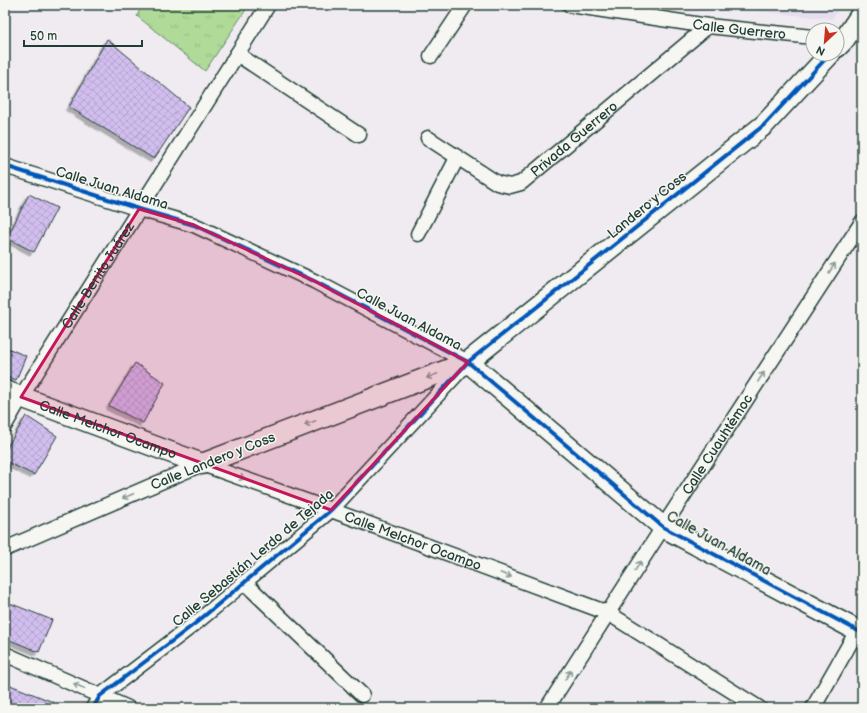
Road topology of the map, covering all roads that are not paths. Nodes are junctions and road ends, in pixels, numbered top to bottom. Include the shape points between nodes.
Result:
1 (268, 5) edge
2 (464, 5) edge
3 (570, 5) edge
4 (862, 13) edge
5 (708, 26) junction
6 (805, 36) edge
7 (845, 38) edge
8 (237, 54) junction
9 (431, 56) dead end
10 (824, 62) edge
11 (359, 135) dead end
12 (428, 138) dead end
13 (457, 158) junction
14 (5, 166) edge
15 (139, 210) junction
16 (862, 222) edge
17 (418, 234) dead end
18 (468, 362) junction
19 (13, 394) edge
20 (5, 425) edge
21 (202, 464) junction
22 (331, 510) junction
23 (663, 527) junction
24 (5, 549) edge
25 (244, 582) junction
26 (608, 613) junction
27 (859, 632) edge
28 (5, 654) edge
29 (362, 695) dead end
30 (100, 696) junction
31 (93, 708) edge
32 (128, 708) edge
33 (547, 708) edge
34 (759, 708) edge
35 (813, 708) edge

1 - 8 street, Calle Benito Juárez
2 - 9 street
3 - 5 street, Calle Guerrero
4 - 7 street, Landero y Coss
5 - 6 street, Calle Guerrero
5 - 13 street, Privada Guerrero via 521,184 510,186 497,183
8 - 11 street
8 - 15 street, Calle Benito Juárez
10 - 18 street, Landero y Coss via 764,125
12 - 13 street, Privada Guerrero
13 - 17 street
14 - 15 street, Calle Juan Aldama
15 - 18 street, Calle Juan Aldama via 194,225 314,281
15 - 19 street, Calle Benito Juárez
23 -> 16 street, Calle Cuauhtémoc
18 -> 21 street, Calle Landero y Coss
18 - 22 street, Calle Sebastián Lerdo de Tejada
18 - 23 street, Calle Juan Aldama
19 - 20 street, Calle Benito Juárez
19 - 21 street, Calle Melchor Ocampo
21 -> 22 street, Calle Melchor Ocampo
21 -> 24 street, Calle Landero y Coss
22 - 25 street, Calle Sebastián Lerdo de Tejada
22 -> 26 street, Calle Melchor Ocampo
26 -> 23 street, Calle Cuauhtémoc
23 - 27 street, Calle Juan Aldama
25 - 29 street
25 - 30 street, Calle Sebastián Lerdo de Tejada via 197,622
33 -> 26 street, Calle Cuauhtémoc
26 - 34 street, Calle Melchor Ocampo
27 - 35 street
30 -> 28 street
30 - 31 street, Calle Sebastián Lerdo de Tejada
30 - 32 street

